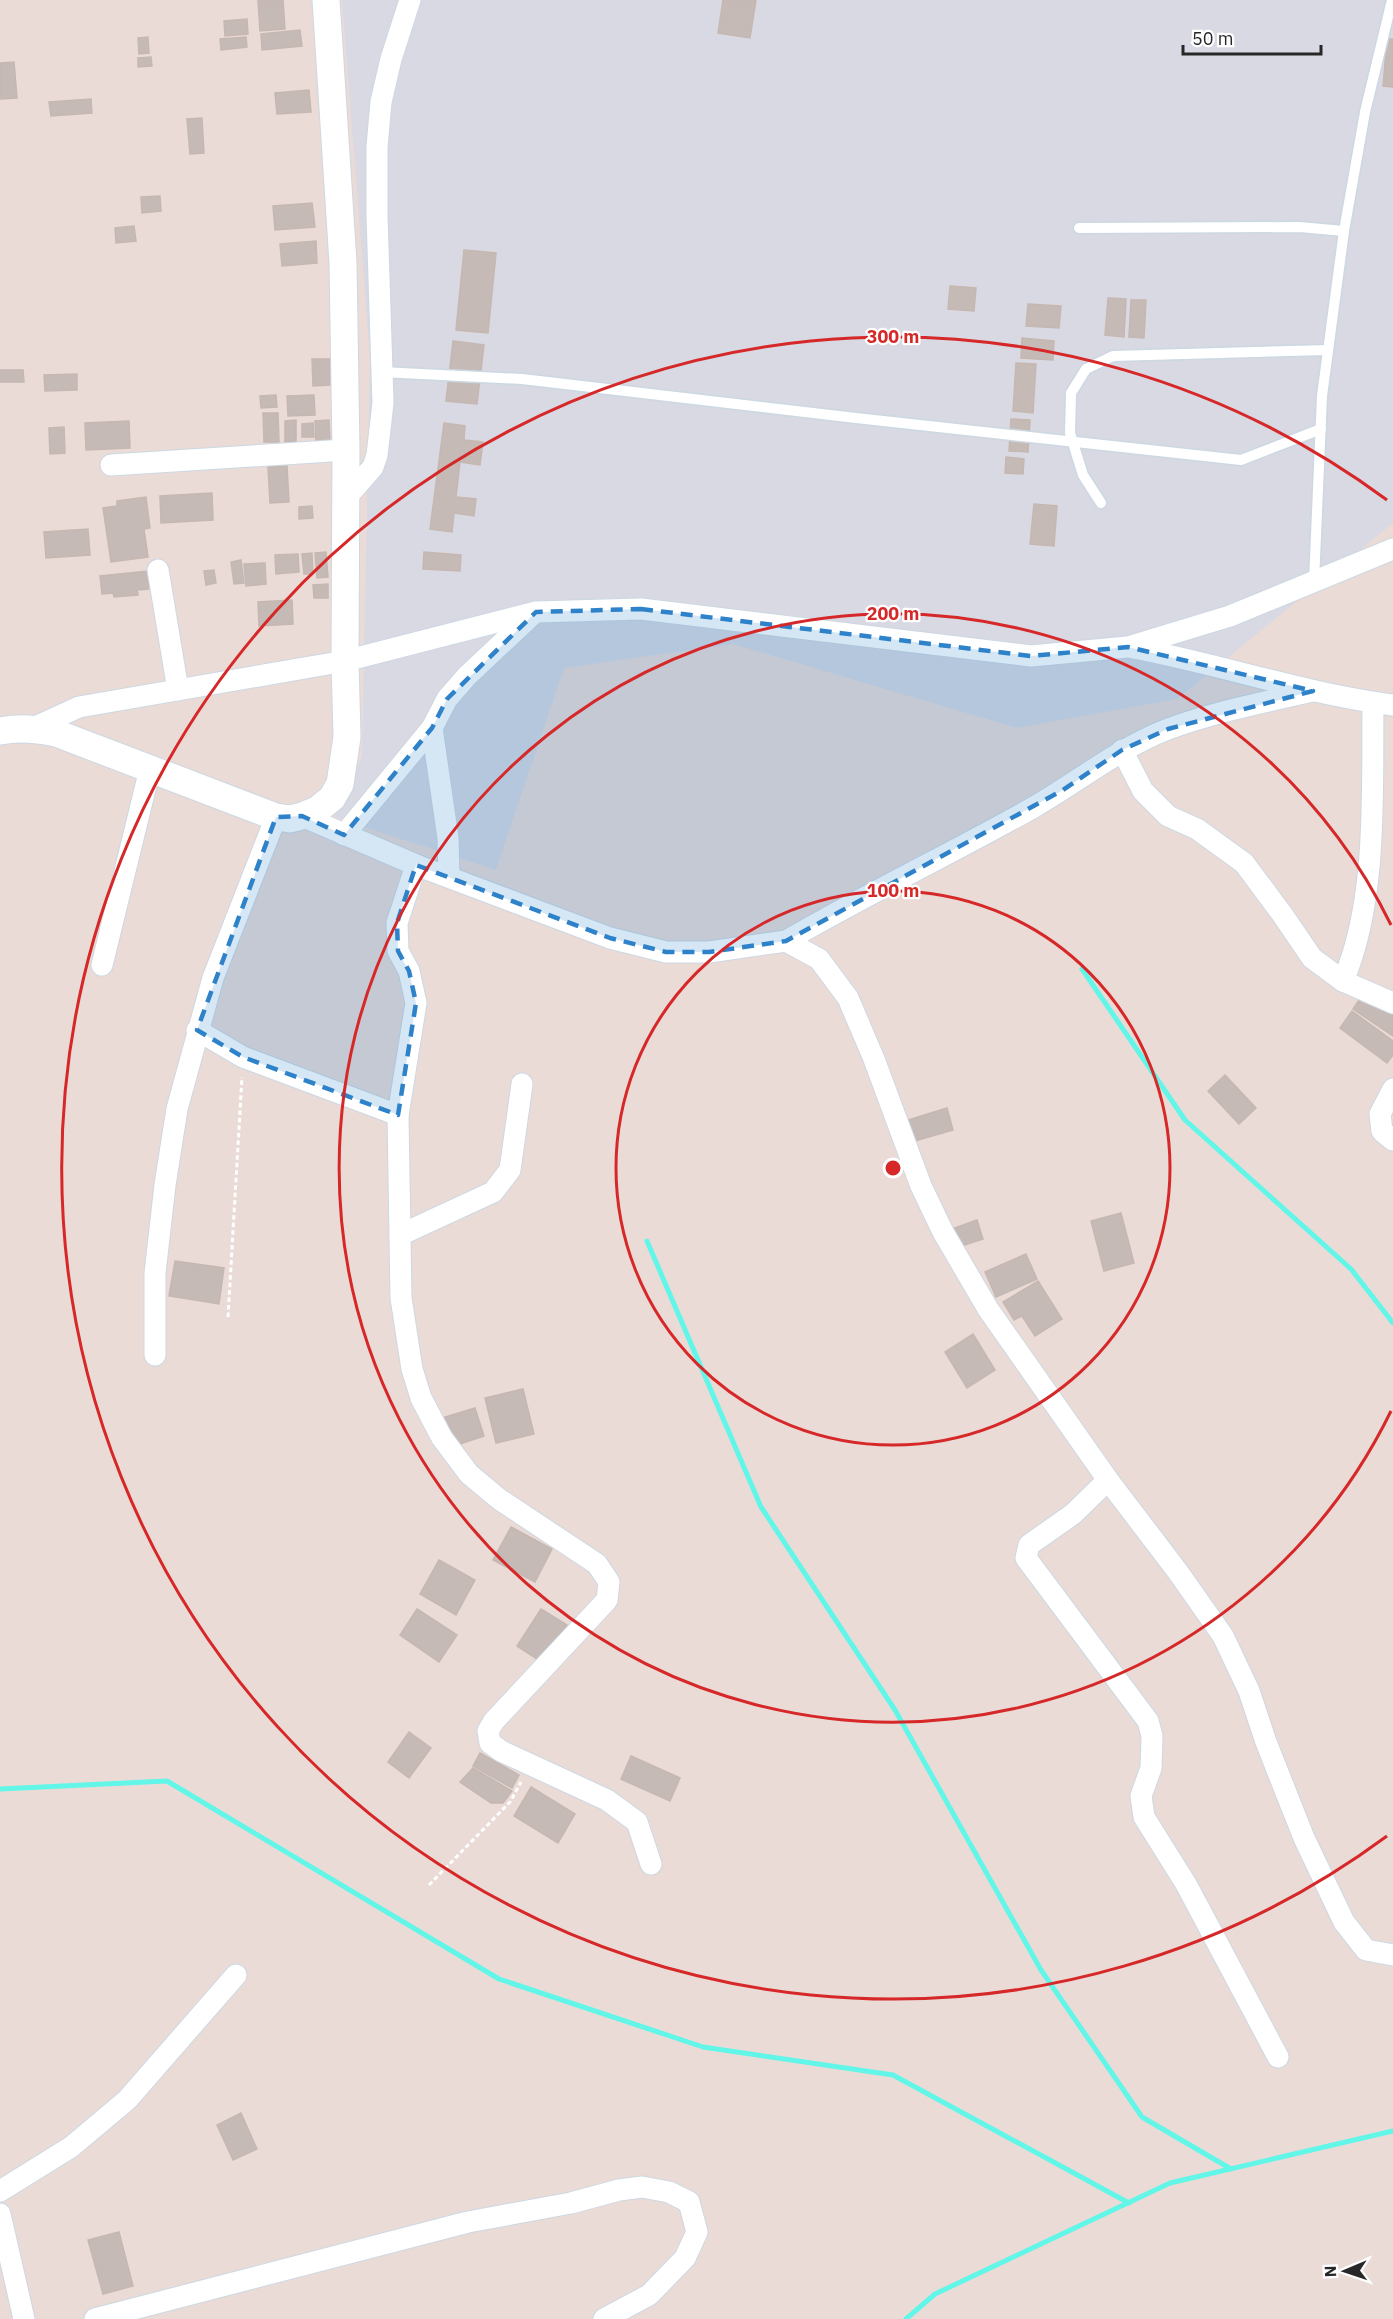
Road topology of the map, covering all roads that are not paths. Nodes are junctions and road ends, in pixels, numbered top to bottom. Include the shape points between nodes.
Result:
1 (326, 0) edge
2 (410, 0) edge
3 (1392, 0) edge
4 (1079, 228) dead end
5 (1344, 231) junction
6 (1328, 350) junction
7 (382, 372) junction
8 (1321, 429) junction
9 (1073, 441) junction
10 (346, 450) junction
11 (111, 465) dead end
12 (345, 499) junction
13 (1101, 503) dead end
14 (1393, 549) edge
15 (158, 570) dead end
16 (1314, 582) junction
17 (536, 612) junction
18 (1128, 648) junction
19 (345, 661) junction
20 (178, 690) junction
21 (1313, 691) junction
22 (1383, 704) edge
23 (432, 728) junction
24 (32, 729) junction
25 (0, 731) edge
26 (1122, 750) junction
27 (150, 769) junction
28 (289, 817) junction
29 (344, 835) junction
30 (416, 865) junction
31 (449, 876) junction
32 (786, 941) junction
33 (102, 965) dead end
34 (1343, 981) junction
35 (1393, 1003) edge
36 (197, 1030) junction
37 (522, 1084) dead end
38 (1393, 1089) edge
39 (398, 1115) junction
40 (1393, 1140) edge
41 (400, 1234) junction
42 (155, 1355) dead end
43 (1108, 1480) junction
44 (651, 1864) dead end
45 (1393, 1954) edge
46 (236, 1975) dead end
47 (1278, 2057) dead end
48 (0, 2191) edge
49 (0, 2214) edge
50 (133, 2314) edge
51 (24, 2319) edge
52 (95, 2319) edge
53 (604, 2319) edge

1 - 10 street via 343,263
2 - 7 street via 381,102 377,147
3 - 5 lane via 1365,112
4 - 5 lane via 1299,227
5 - 6 lane
6 - 8 lane
6 - 9 lane via 1113,356 1086,369 1071,393
7 - 9 lane via 522,379
7 - 12 street via 377,455 373,467
8 - 9 lane via 1240,460
8 - 16 lane
9 - 13 lane via 1083,475
10 - 11 street
10 - 12 street
12 - 19 street
14 - 16 street
15 - 20 street
16 - 18 street via 1230,616
17 - 18 street via 641,609 1031,656
17 - 19 street
17 - 23 street via 467,676 447,699
18 - 21 street
19 - 20 street
19 - 28 street via 347,737 340,784 332,798 317,810
20 - 24 street via 79,707
21 - 22 street
21 - 26 street via 1168,729
22 - 34 street via 1364,904 1353,959
23 - 29 street
23 - 31 street via 448,838
24 - 25 street
24 - 27 street via 56,733
26 - 32 street via 1063,790
26 - 34 street via 1143,791 1168,816 1197,829 1244,863 1312,958
27 - 28 street
27 - 33 street
28 - 29 street
28 - 36 street via 213,978
29 - 30 street
30 - 31 street
30 - 39 street via 397,923 398,951 409,971 416,1003
31 - 32 street via 610,938 666,952 709,952
32 - 43 street via 819,959 848,998 921,1186 943,1232 988,1309
34 - 35 street
36 - 39 street via 243,1057
36 - 42 street via 177,1109 165,1185 155,1273
37 - 41 street via 510,1170 493,1192
38 - 40 street via 1380,1114 1382,1131
39 - 41 street
41 - 44 street via 401,1298 412,1369 421,1398 442,1438 469,1474 499,1499 597,1564 609,1582 607,1600 494,1721 488,1731 490,1743 607,1800 637,1822
43 - 45 street via 1222,1636 1249,1691 1304,1838 1344,1922 1366,1950
43 - 47 street via 1073,1514 1029,1545 1026,1558 1148,1721 1152,1736 1151,1768 1141,1796 1144,1817 1186,1884
46 - 48 street via 128,2100 71,2147
49 - 51 street
50 - 52 street
50 - 53 street via 468,2222 619,2190 642,2187 669,2192 689,2202 697,2232 685,2258 649,2295

